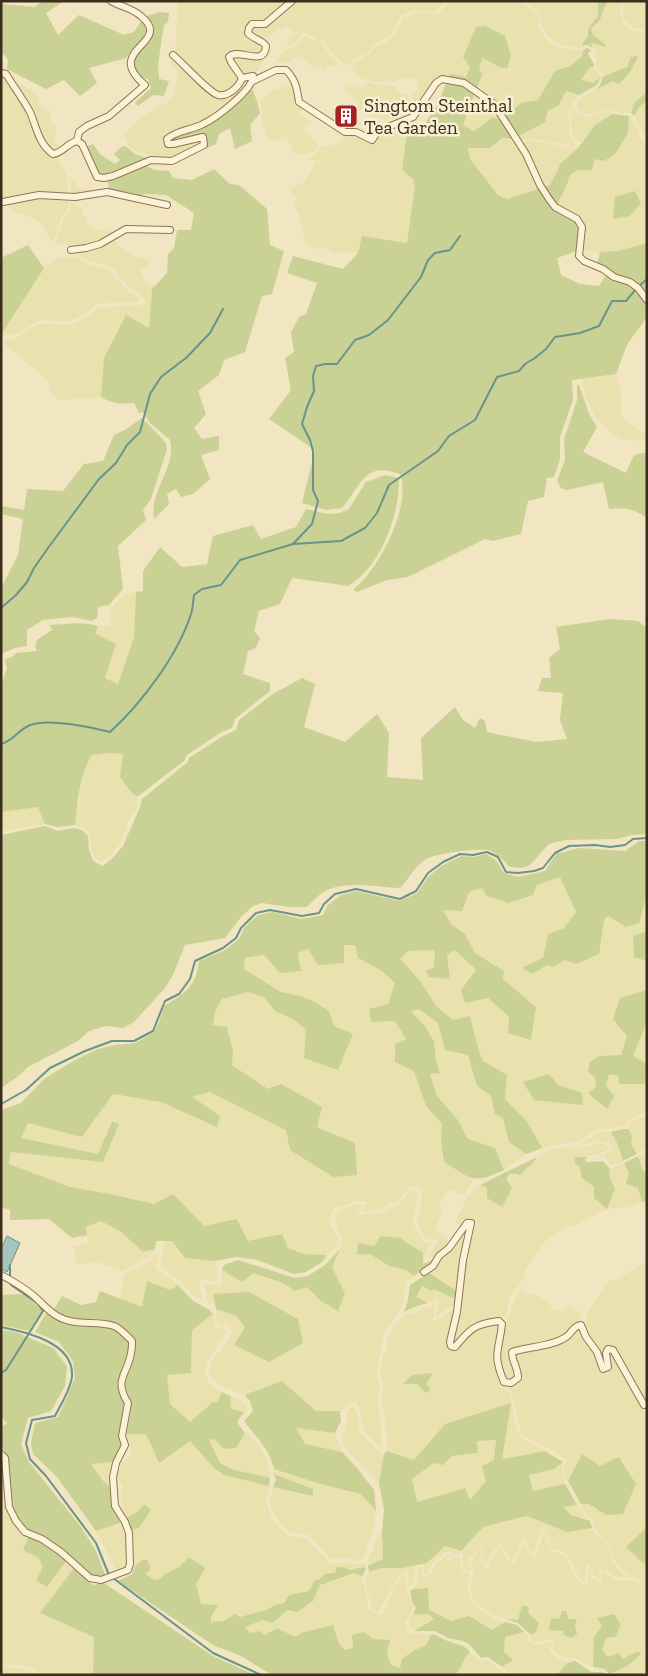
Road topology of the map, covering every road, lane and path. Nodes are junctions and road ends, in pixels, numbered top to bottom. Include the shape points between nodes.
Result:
1 (111, 1) edge
2 (292, 1) edge
3 (173, 55) dead end
4 (1, 73) edge
5 (242, 78) junction
6 (253, 80) junction
7 (77, 141) junction
8 (3, 202) dead end
9 (167, 205) dead end
10 (170, 230) dead end
11 (70, 250) dead end
12 (647, 300) edge
13 (424, 1272) dead end
14 (1, 1275) edge
15 (647, 1404) edge
16 (1, 1454) edge

1 - 7 street via 141,15 149,26 149,35 130,62 135,76 145,85 109,116 86,126 79,132
2 - 5 street via 265,24 252,24 249,28 252,38 263,41 266,46 262,54 252,57 238,53 229,57
3 - 5 street via 218,95 233,90
4 - 7 street via 6,74 13,84 49,152 58,154
5 - 6 street via 253,76
6 - 7 street via 236,100 203,124 167,139 168,144 203,137 204,140 204,145 198,149 172,161 152,160 124,173 96,177 82,144
6 - 12 street via 276,70 286,70 297,84 299,102 345,132 356,132 372,140 378,131 413,117 442,79 464,83 494,104 526,154 549,199 555,207 577,219 582,227 579,256 584,262 630,282
8 - 9 street via 39,194 75,197 107,192
10 - 11 street via 126,230 100,244
13 - 15 street via 449,1248 467,1223 471,1223 451,1346 456,1347 464,1335 477,1326 498,1321 502,1324 496,1354 498,1369 504,1382 510,1383 518,1378 512,1352 565,1338 581,1325 603,1369 608,1367 608,1349 613,1350 644,1405
14 - 16 street via 58,1317 74,1323 114,1326 132,1341 131,1354 122,1374 124,1397 128,1403 122,1436 125,1445 113,1476 115,1506 128,1533 128,1570 101,1580 90,1578 61,1552 25,1532 9,1507 5,1458

